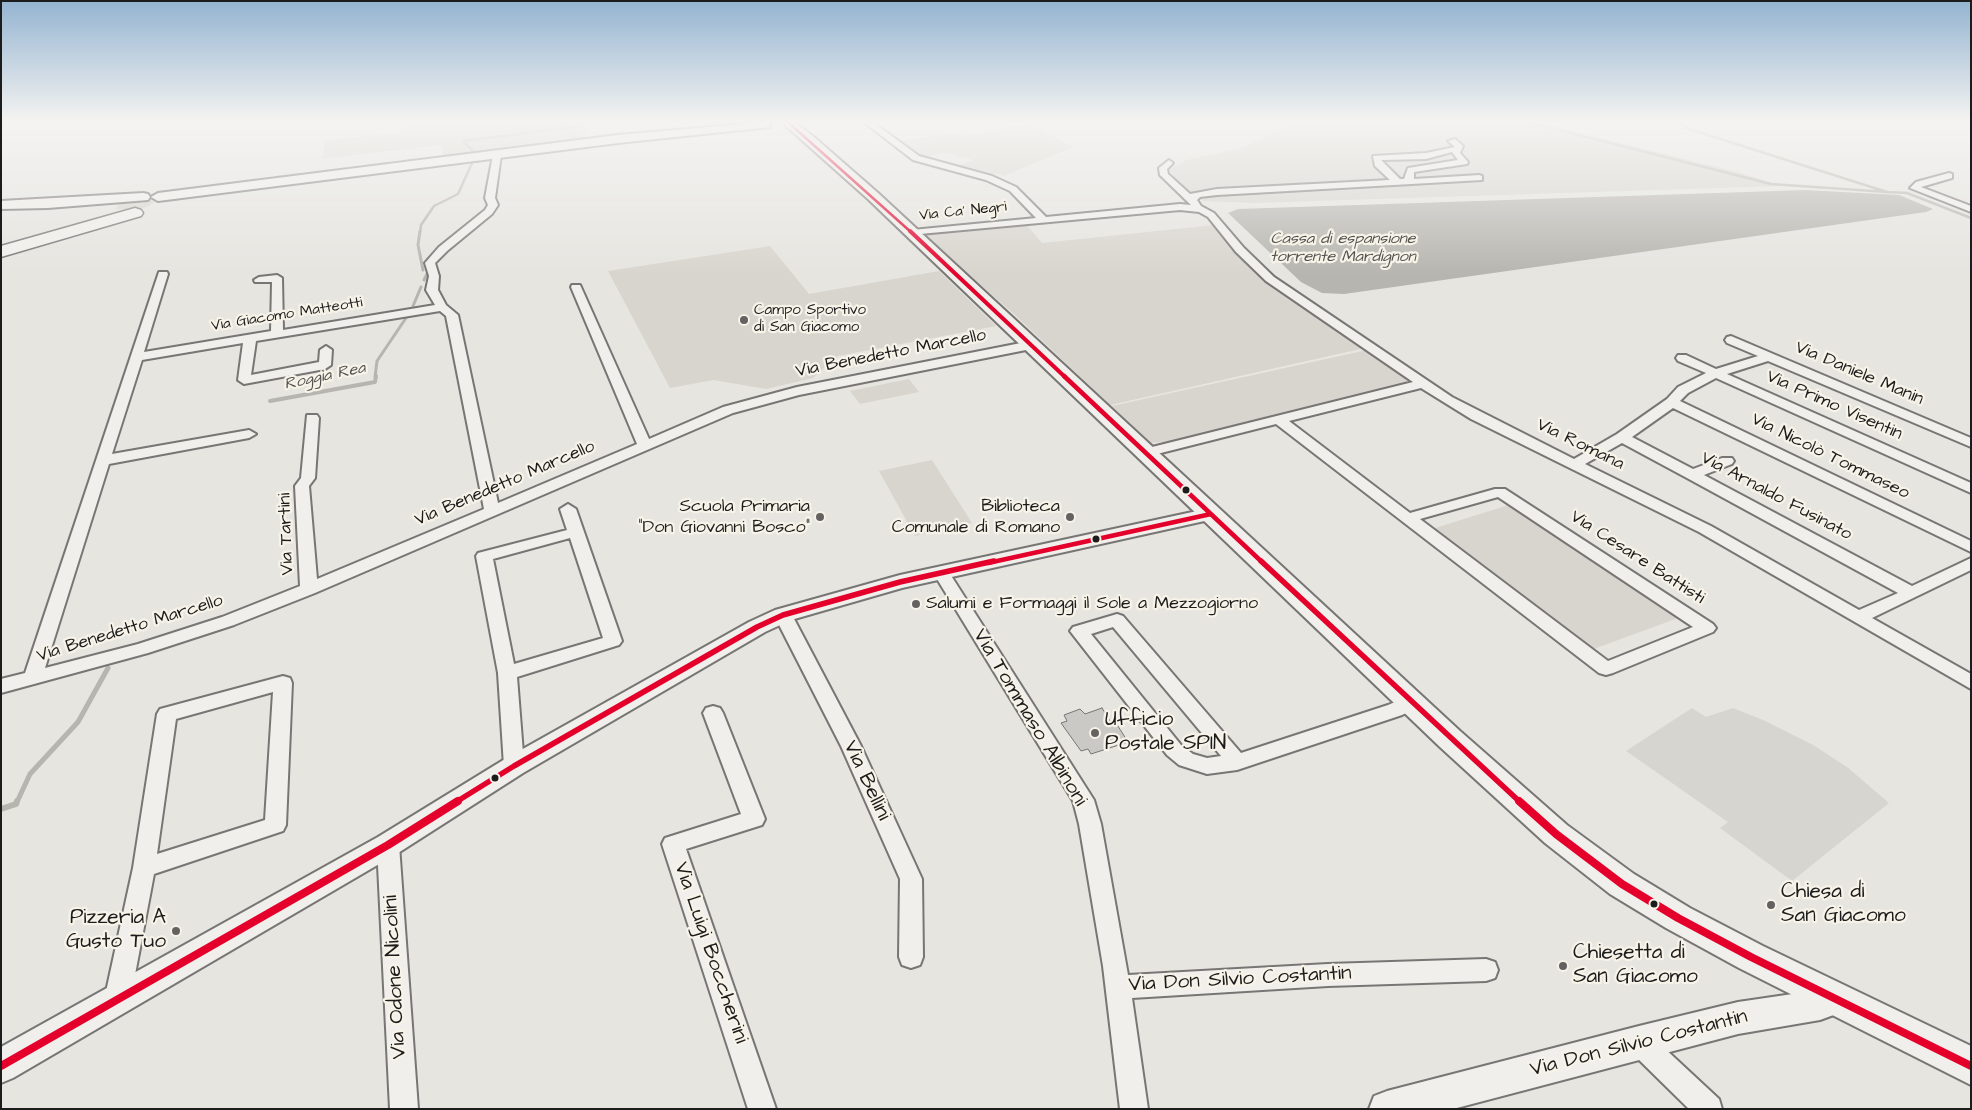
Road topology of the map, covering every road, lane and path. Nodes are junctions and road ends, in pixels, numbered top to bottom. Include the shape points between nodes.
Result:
1 (356, 172) edge
2 (494, 172) edge
3 (846, 172) edge
4 (966, 172) edge
5 (1164, 172) edge
6 (1388, 172) edge
7 (1409, 172) edge
8 (1949, 176) dead end
9 (1479, 178) dead end
10 (1402, 182) junction
11 (161, 200) junction
12 (1195, 204) junction
13 (1, 205) edge
14 (107, 207) junction
15 (1971, 209) edge
16 (135, 213) junction
17 (1043, 220) junction
18 (912, 233) junction
19 (2, 246) edge
20 (164, 274) dead end
21 (259, 280) dead end
22 (576, 287) dead end
23 (442, 307) junction
24 (277, 333) junction
25 (250, 338) junction
26 (1731, 340) dead end
27 (1031, 345) junction
28 (326, 350) dead end
29 (137, 356) junction
30 (1770, 356) junction
31 (1682, 358) dead end
32 (1716, 373) junction
33 (1422, 384) junction
34 (1672, 402) junction
35 (312, 418) dead end
36 (1280, 421) junction
37 (250, 434) dead end
38 (1622, 436) junction
39 (1971, 443) edge
40 (645, 445) junction
41 (1145, 452) junction
42 (105, 460) junction
43 (1727, 461) dead end
44 (1574, 465) junction
45 (1692, 475) junction
46 (1971, 489) edge
47 (568, 509) dead end
48 (492, 510) junction
49 (1211, 514) junction
50 (1408, 518) junction
51 (576, 532) junction
52 (1971, 547) edge
53 (1971, 563) edge
54 (942, 574) junction
55 (309, 589) junction
56 (1912, 594) junction
57 (783, 616) junction
58 (1859, 617) junction
59 (507, 673) junction
60 (34, 678) junction
61 (1971, 683) edge
62 (1, 686) edge
63 (1411, 702) junction
64 (713, 713) dead end
65 (1237, 762) junction
66 (514, 766) junction
67 (388, 845) junction
68 (144, 868) junction
69 (911, 957) dead end
70 (1486, 970) dead end
71 (1118, 987) junction
72 (1835, 999) junction
73 (117, 1001) junction
74 (1639, 1042) junction
75 (1, 1066) edge
76 (1971, 1066) edge
77 (404, 1109) edge
78 (762, 1109) edge
79 (1134, 1109) edge
80 (1387, 1109) edge
81 (1708, 1109) edge

1 - 11 main road via 212,189
2 - 23 street via 490,198 493,206 489,212 430,263 434,276 432,290
3 - 18 main road
4 - 17 street via 1013,189
5 - 12 street, Via Romana
6 - 10 street
7 - 10 street via 1410,178
8 - 15 street via 1916,188
9 - 10 street
10 - 12 street via 1217,192 1193,196
11 - 14 main road via 142,197
11 - 16 main road via 153,208
12 - 17 street, Via Ca' Negri
12 - 33 street, Via Romana via 1211,215 1270,280
13 - 14 main road
14 - 16 main road
14 - 19 highway via 77,221
16 - 19 highway
17 - 18 street, Via Ca' Negri
18 - 27 main road
20 - 29 street
21 - 24 street via 277,278
22 - 40 street
23 - 24 street, Via Giacomo Matteotti
23 - 48 street via 452,315
24 - 25 street, Via Giacomo Matteotti
25 - 28 street via 244,380 325,365
25 - 29 street, Via Giacomo Matteotti
26 - 30 street, Via Daniele Manin
27 - 40 street, Via Benedetto Marcello via 760,400 711,416
27 - 41 main road
29 - 42 street
30 - 32 street
30 - 39 street, Via Daniele Manin
31 - 32 street, Via Primo Visentin
32 - 34 street via 1683,390
32 - 46 street, Via Primo Visentin
33 - 36 street
33 - 44 street, Via Romana via 1476,416
34 - 38 street
34 - 52 street, Via Nicolò Tommaseo
35 - 55 street, Via Tartini via 308,478 302,486
36 - 41 street
36 - 50 street, Via Cesare Battisti
37 - 42 street
38 - 44 street
38 - 45 street, Via Arnaldo Fusinato
40 - 48 street, Via Benedetto Marcello
41 - 49 main road
42 - 60 street
43 - 45 street
44 - 58 street, Via Romana via 1705,529
45 - 56 street, Via Arnaldo Fusinato
47 - 51 street
48 - 55 street, Via Benedetto Marcello
49 - 54 street
49 - 63 main road
50 - 50 street, Via Cesare Battisti via 1606,669 1707,628 1500,492
51 - 59 street via 484,556
51 - 59 street via 613,641
53 - 56 street
54 - 57 street via 828,601
54 - 71 street, Via Tommaso Albinoni via 1082,800 1090,824
55 - 60 street, Via Benedetto Marcello via 228,621 142,649
56 - 58 street
57 - 66 street via 735,638
57 - 69 street, Via Bellini via 851,746 911,878
58 - 61 street, Via Romana
59 - 66 street
60 - 62 street, Via Benedetto Marcello
63 - 65 street
63 - 72 main road via 1556,834 1622,884 1678,918
64 - 78 street, Via Luigi Boccherini via 754,819 672,844
65 - 65 street via 1117,620 1079,631 1174,750 1186,760 1207,766
66 - 67 street
67 - 73 street
67 - 77 street, Via Odone Nicolini
68 - 68 street via 275,825 283,683 167,714
68 - 73 street
70 - 71 street, Via Don Silvio Costantin
71 - 79 street, Via Don Silvio Costantin
72 - 74 street, Via Don Silvio Costantin via 1820,1005 1738,1018
72 - 76 main road
73 - 75 street
74 - 80 street, Via Don Silvio Costantin
74 - 81 street

